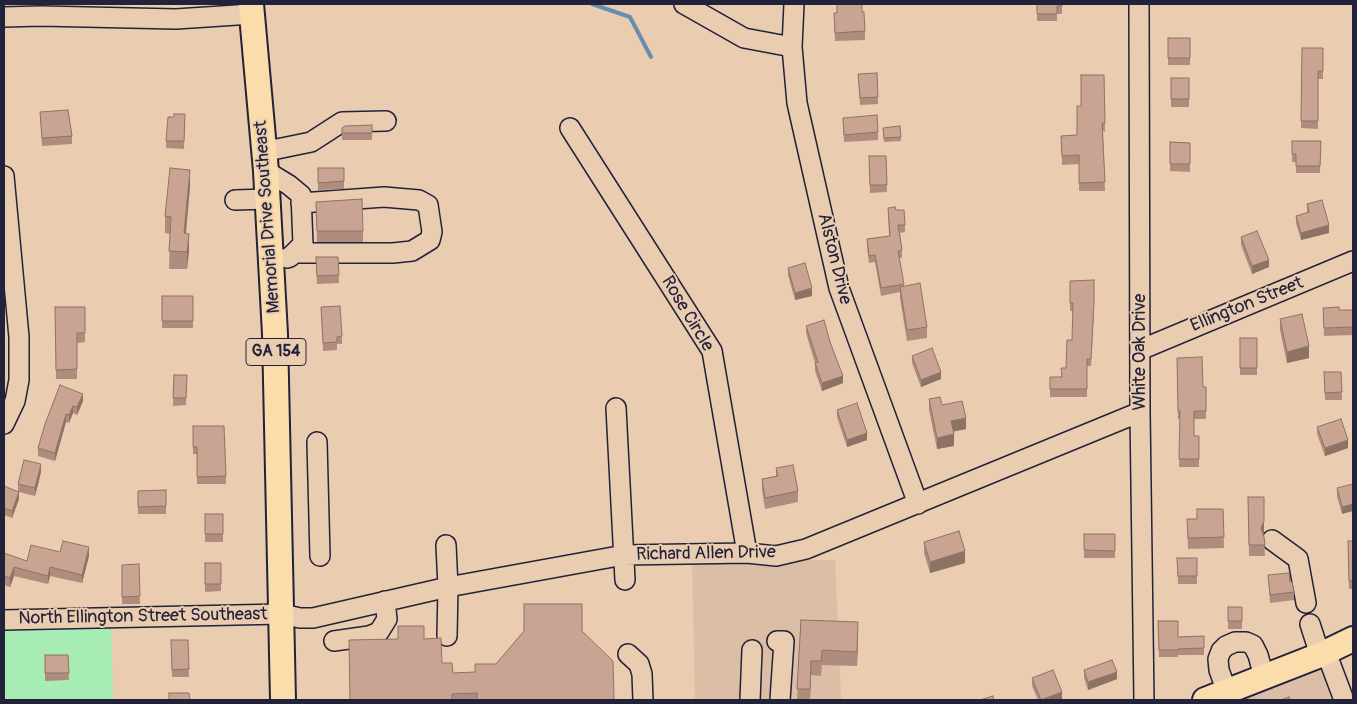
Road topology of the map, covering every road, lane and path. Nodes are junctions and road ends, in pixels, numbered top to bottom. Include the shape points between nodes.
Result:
1 (684, 4) edge
2 (794, 4) edge
3 (1139, 4) edge
4 (252, 9) edge
5 (4, 17) edge
6 (792, 47) junction
7 (386, 122) dead end
8 (570, 128) dead end
9 (265, 161) junction
10 (4, 176) edge
11 (268, 199) junction
12 (235, 200) dead end
13 (301, 203) junction
14 (294, 253) junction
15 (1353, 261) edge
16 (271, 263) junction
17 (11, 337) edge
18 (1140, 350) junction
19 (616, 408) dead end
20 (1140, 412) junction
21 (4, 424) edge
22 (317, 442) dead end
23 (918, 504) junction
24 (1272, 540) dead end
25 (446, 545) dead end
26 (748, 553) junction
27 (624, 555) junction
28 (320, 556) dead end
29 (625, 580) dead end
30 (448, 587) junction
31 (385, 601) junction
32 (1306, 603) dead end
33 (282, 614) junction
34 (327, 615) junction
35 (4, 620) edge
36 (1310, 624) dead end
37 (447, 636) dead end
38 (1353, 639) edge
39 (777, 641) dead end
40 (752, 650) dead end
41 (1323, 653) junction
42 (628, 654) dead end
43 (1264, 677) junction
44 (1227, 692) junction
45 (283, 700) edge
46 (643, 700) edge
47 (750, 700) edge
48 (780, 700) edge
49 (1144, 700) edge
50 (1205, 700) edge
51 (1344, 700) edge

1 - 6 street via 744,38
2 - 6 street, Alston Drive
3 - 18 street, White Oak Drive
4 - 5 street via 176,19
4 - 9 main road, Memorial Drive Southeast / GA 154
6 - 23 street, Alston Drive via 797,103 838,288
7 - 9 street via 342,122 311,142 277,149
8 - 26 street, Rose Circle via 712,351
9 - 11 main road, Memorial Drive Southeast / GA 154
9 - 13 street via 301,195
10 - 17 street
11 - 12 street
11 - 16 main road, Memorial Drive Southeast / GA 154
13 - 14 street via 303,244
13 - 14 street via 384,197 419,200 428,205 432,232 430,240 412,251
14 - 16 street
15 - 18 street, Ellington Street
16 - 33 main road, Memorial Drive Southeast / GA 154
17 - 21 street via 19,380
18 - 20 street, White Oak Drive
19 - 27 street
20 - 23 street, Richard Allen Drive
20 - 49 street, White Oak Drive
22 - 28 street
23 - 26 street, Richard Allen Drive via 806,549 776,556
24 - 32 street via 1298,558
25 - 30 street
26 - 27 street, Richard Allen Drive
27 - 29 street
27 - 30 street, Richard Allen Drive
30 - 31 street, Richard Allen Drive
30 - 37 street
31 - 34 street, Richard Allen Drive
31 - 34 street via 387,619 379,632 369,636 329,645
33 - 34 street, Richard Allen Drive via 300,618
33 - 35 street, North Ellington Street Southeast
33 - 45 main road, Memorial Drive Southeast / GA 154
36 - 41 street
38 - 41 main road
39 - 48 street via 784,641
40 - 47 street
41 - 43 main road
41 - 51 street
42 - 46 street via 639,664
43 - 44 main road
43 - 44 street via 1253,645 1235,642 1226,646 1218,660
44 - 50 main road

